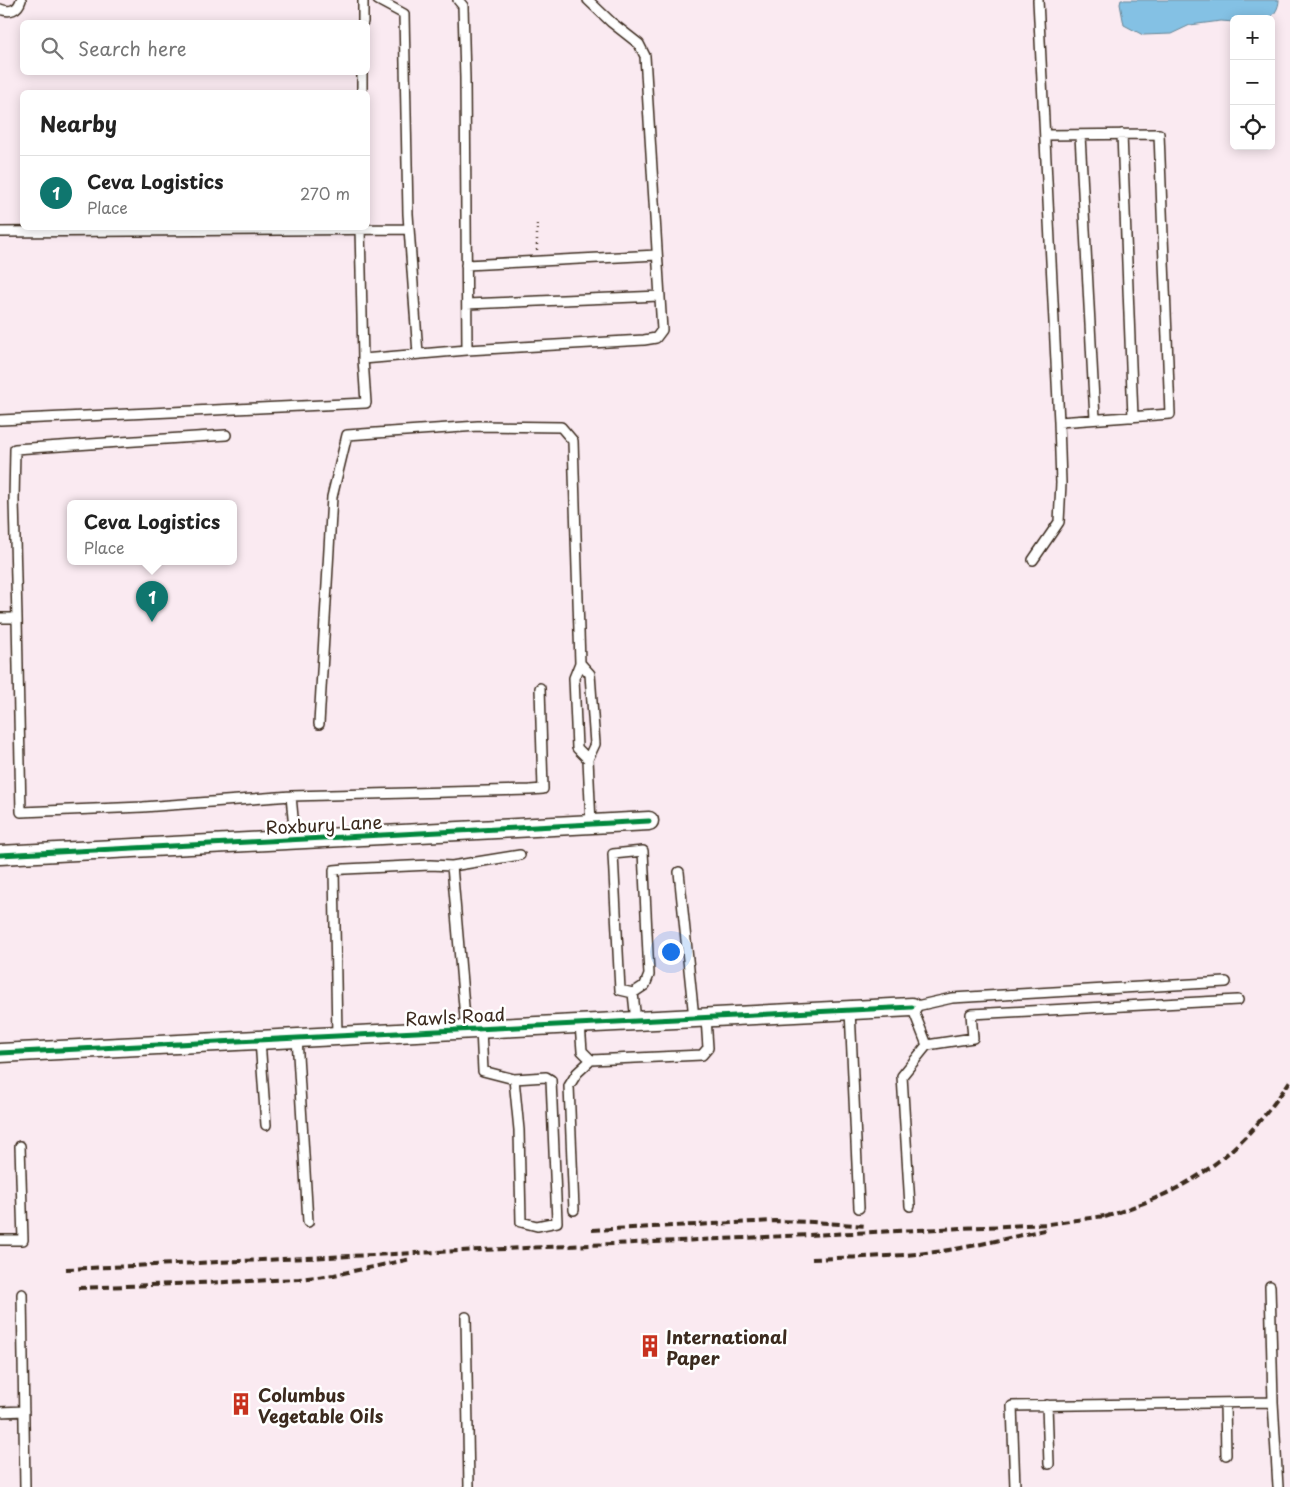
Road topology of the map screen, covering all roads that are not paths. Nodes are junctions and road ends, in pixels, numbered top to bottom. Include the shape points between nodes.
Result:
1 (21, 0) edge
2 (363, 0) edge
3 (378, 0) edge
4 (458, 0) edge
5 (588, 0) edge
6 (1038, 0) edge
7 (0, 9) edge
8 (363, 20) edge
9 (362, 75) edge
10 (362, 90) edge
11 (1122, 134) junction
12 (1045, 135) junction
13 (1080, 135) junction
14 (409, 228) junction
15 (370, 229) edge
16 (240, 230) edge
17 (360, 230) edge
18 (0, 232) edge
19 (657, 255) junction
20 (466, 265) junction
21 (660, 296) junction
22 (467, 304) junction
23 (467, 350) junction
24 (418, 354) junction
25 (363, 359) junction
26 (1133, 417) junction
27 (0, 420) edge
28 (1095, 420) junction
29 (1059, 422) junction
30 (226, 435) dead end
31 (1033, 560) dead end
32 (0, 618) edge
33 (17, 618) junction
34 (580, 663) junction
35 (540, 688) dead end
36 (319, 724) dead end
37 (588, 759) junction
38 (292, 796) junction
39 (650, 821) dead end
40 (591, 824) junction
41 (295, 839) junction
42 (0, 855) edge
43 (520, 855) dead end
44 (452, 866) junction
45 (679, 872) dead end
46 (1226, 982) dead end
47 (633, 993) junction
48 (1238, 1000) dead end
49 (912, 1007) junction
50 (850, 1010) junction
51 (700, 1018) junction
52 (636, 1021) junction
53 (580, 1024) junction
54 (474, 1029) junction
55 (338, 1036) junction
56 (297, 1038) junction
57 (260, 1040) junction
58 (927, 1046) junction
59 (0, 1053) edge
60 (591, 1060) junction
61 (514, 1079) junction
62 (266, 1125) dead end
63 (20, 1146) dead end
64 (910, 1206) dead end
65 (859, 1208) dead end
66 (574, 1210) dead end
67 (308, 1222) dead end
68 (0, 1240) edge
69 (1270, 1286) dead end
70 (22, 1294) dead end
71 (466, 1317) dead end
72 (1273, 1402) junction
73 (1224, 1403) junction
74 (1048, 1405) junction
75 (24, 1411) junction
76 (0, 1412) edge
77 (1226, 1455) dead end
78 (1049, 1464) dead end
79 (25, 1487) edge
80 (470, 1487) edge
81 (1015, 1487) edge
82 (1278, 1487) edge

1 - 7 lane via 14,10
2 - 8 lane
3 - 14 lane via 404,14
4 - 20 lane via 463,6
5 - 19 lane via 639,44 645,56
6 - 12 lane
9 - 10 lane
11 - 13 lane
11 - 26 lane
11 - 26 lane via 1158,134 1170,414
12 - 13 lane
12 - 29 lane
13 - 28 lane
14 - 15 lane
14 - 24 lane
16 - 18 lane
17 - 25 lane
19 - 20 lane
19 - 21 lane
20 - 22 lane
21 - 22 lane
21 - 23 lane via 662,330 656,338
22 - 23 lane
23 - 24 lane
24 - 25 lane
25 - 27 lane via 366,403
26 - 28 lane
28 - 29 lane
29 - 31 lane via 1059,522
30 - 33 lane via 15,449
32 - 33 lane
33 - 38 lane via 21,812
34 - 36 lane via 572,441 561,427 478,426 347,435 332,497
34 - 37 lane via 590,674 595,744
34 - 37 lane via 574,678 577,748
35 - 38 lane via 543,788
37 - 40 lane
38 - 41 lane
39 - 40 street, Roxbury Lane
40 - 41 street, Roxbury Lane
41 - 42 street, Roxbury Lane
43 - 44 lane
44 - 54 lane
44 - 55 lane via 334,870
45 - 51 lane
46 - 49 lane via 952,998
47 - 47 lane via 620,990 613,854 643,852 649,974 645,985
47 - 52 lane
48 - 58 lane via 971,1014 973,1038
49 - 50 street, Rawls Road
49 - 58 lane
50 - 51 street, Rawls Road
50 - 65 lane
51 - 52 street, Rawls Road
51 - 60 lane via 708,1048 702,1055
52 - 53 street, Rawls Road
53 - 54 street, Rawls Road
53 - 60 lane via 582,1051
54 - 55 street, Rawls Road
54 - 61 lane via 483,1071
55 - 56 street, Rawls Road
56 - 57 street, Rawls Road
56 - 67 lane
57 - 59 street, Rawls Road
57 - 62 lane
58 - 64 lane via 902,1076
60 - 66 lane via 569,1086
61 - 61 lane via 519,1130 521,1222 537,1226 556,1222 551,1080 546,1077
63 - 68 lane via 23,1240
69 - 72 lane
70 - 75 lane
71 - 80 lane
72 - 73 lane
72 - 82 lane
73 - 74 lane
73 - 77 lane
74 - 78 lane
74 - 81 lane via 1012,1406
75 - 76 lane
75 - 79 lane

